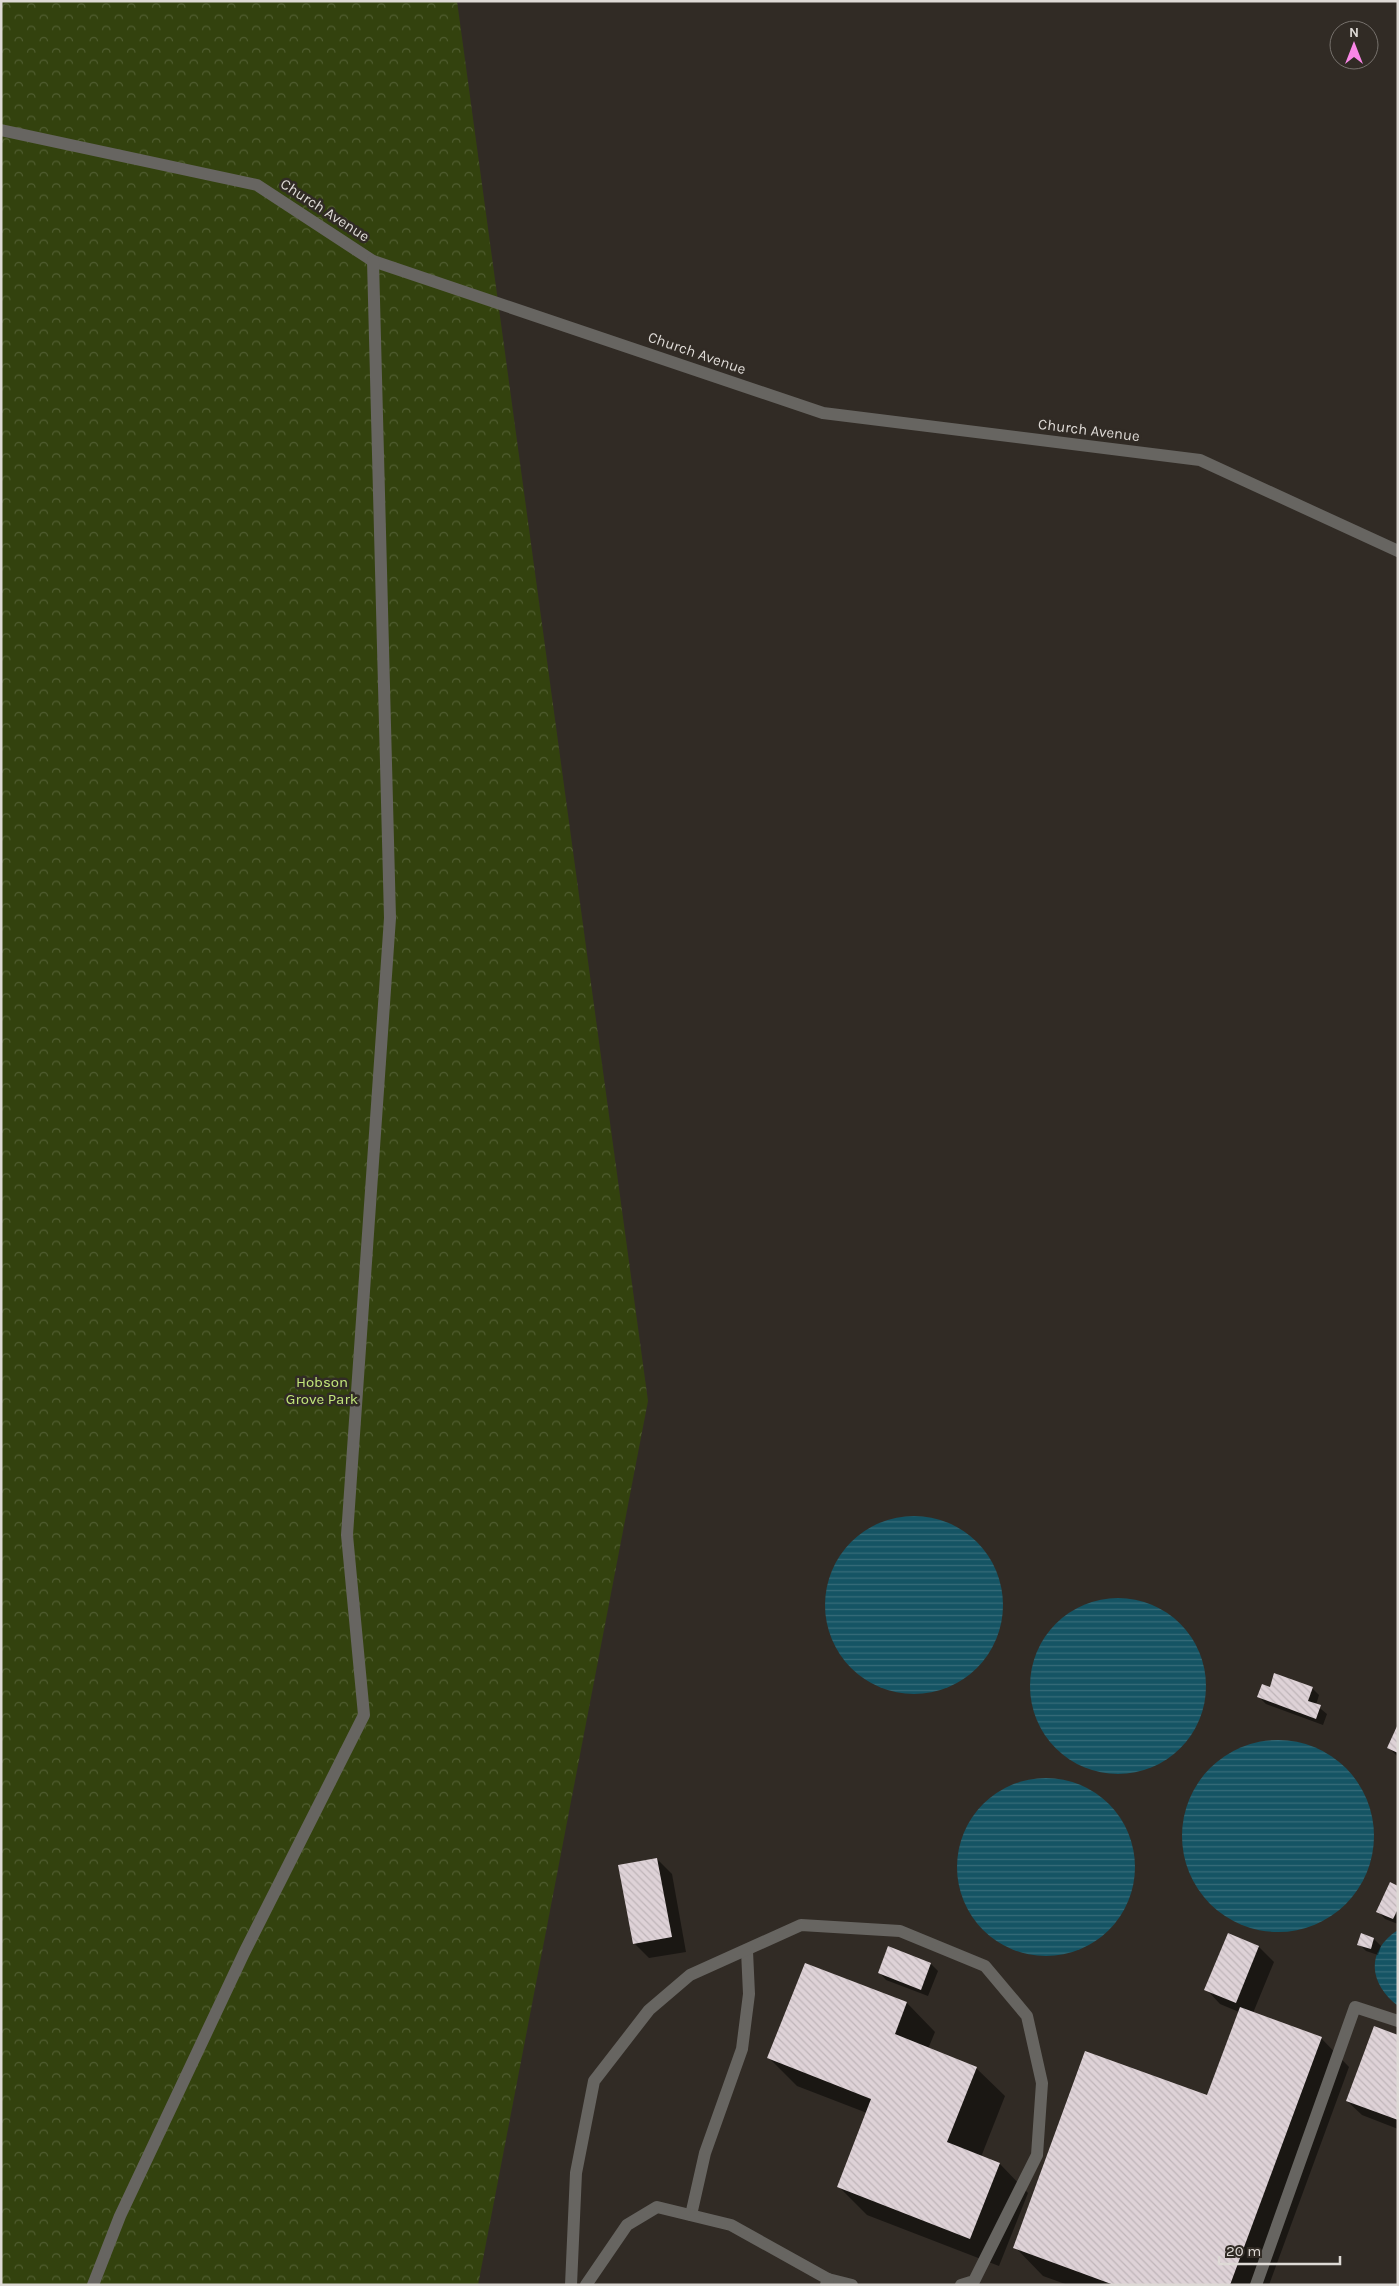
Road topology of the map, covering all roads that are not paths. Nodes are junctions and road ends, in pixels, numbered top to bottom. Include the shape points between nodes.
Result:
1 (1, 130) edge
2 (373, 261) junction
3 (1398, 551) edge
4 (746, 1951) junction
5 (1398, 2021) edge
6 (691, 2216) junction
7 (827, 2282) edge
8 (972, 2284) edge
9 (93, 2285) edge
10 (571, 2285) edge
11 (586, 2285) edge
12 (852, 2285) edge
13 (1256, 2285) edge

1 - 2 street, Church Avenue via 257,185
2 - 3 street, Church Avenue via 823,413 1200,460
2 - 9 street via 390,918 346,1535 364,1715 244,1953 120,2216
4 - 6 street via 749,1994 742,2048 705,2153
4 - 8 street via 801,1924 900,1931 985,1966 1027,2016 1042,2083 1037,2155
4 - 10 street via 690,1975 649,2010 594,2081 576,2173
5 - 13 street via 1355,2007
6 - 7 street via 732,2225
6 - 11 street via 657,2207 627,2225
7 - 12 street

